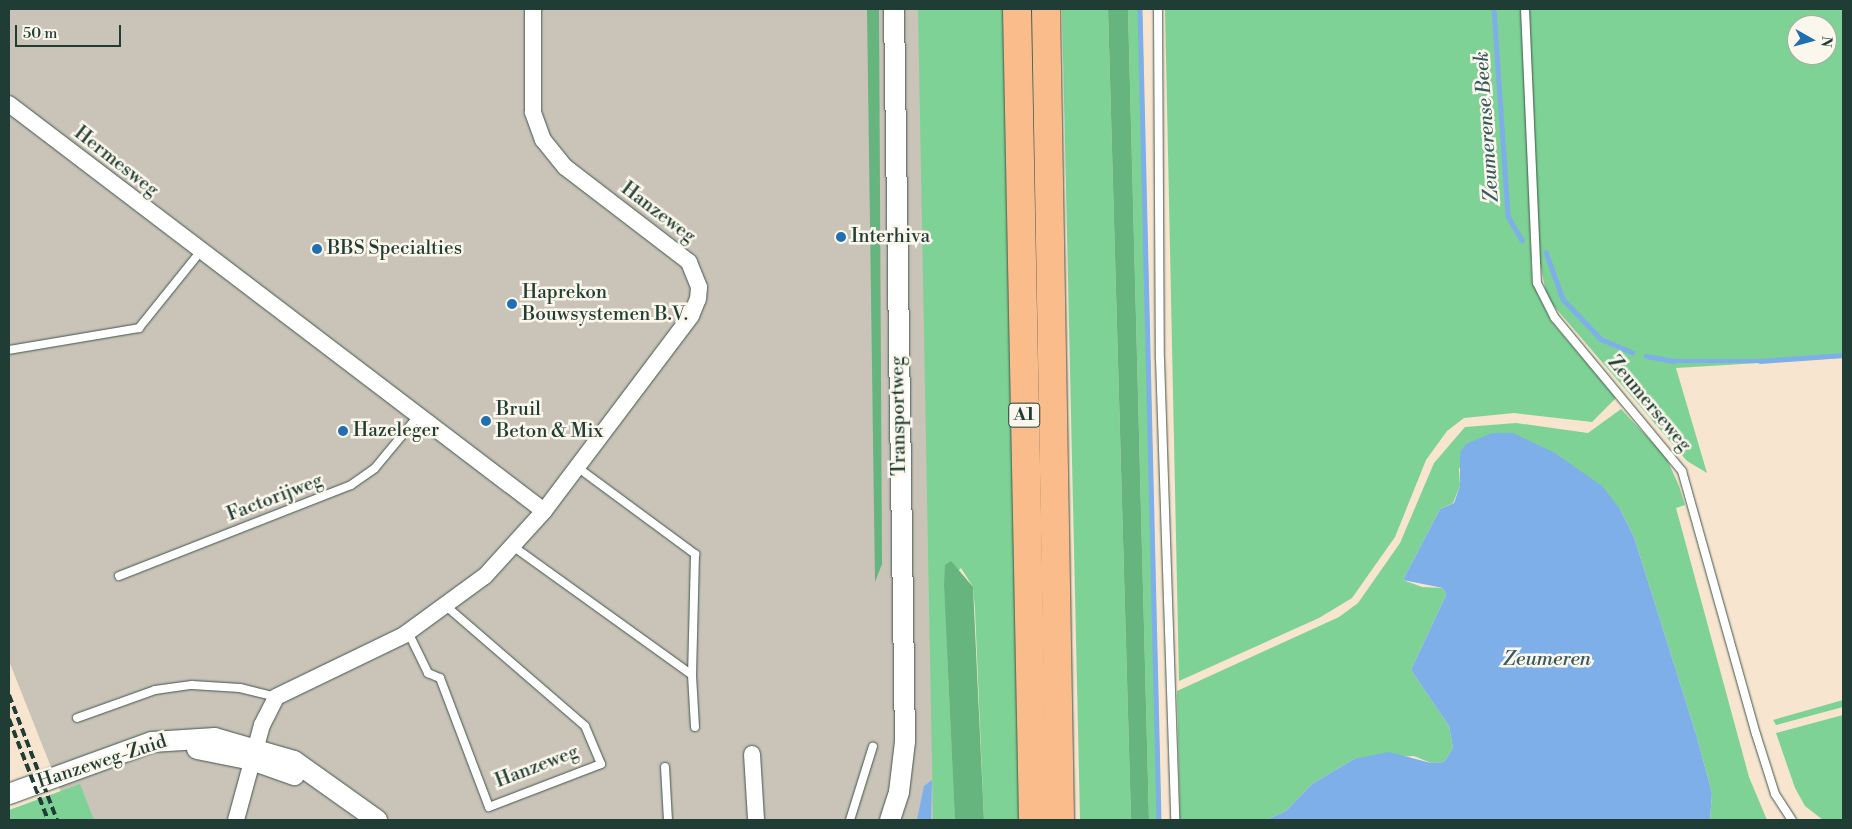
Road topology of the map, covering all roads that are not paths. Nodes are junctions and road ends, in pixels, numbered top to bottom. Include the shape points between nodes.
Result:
1 (533, 9) edge
2 (894, 9) edge
3 (904, 9) edge
4 (1017, 9) edge
5 (1046, 9) edge
6 (1158, 9) edge
7 (1525, 9) edge
8 (9, 104) edge
9 (200, 252) junction
10 (9, 350) edge
11 (419, 415) junction
12 (577, 467) junction
13 (544, 511) junction
14 (514, 547) junction
15 (119, 576) dead end
16 (446, 606) junction
17 (408, 632) junction
18 (692, 675) junction
19 (276, 697) junction
20 (77, 718) dead end
21 (695, 727) dead end
22 (873, 746) dead end
23 (254, 753) junction
24 (752, 754) dead end
25 (665, 767) dead end
26 (9, 794) edge
27 (9, 803) edge
28 (236, 820) edge
29 (363, 820) edge
30 (377, 820) edge
31 (668, 820) edge
32 (756, 820) edge
33 (850, 820) edge
34 (890, 820) edge
35 (904, 820) edge
36 (1033, 820) edge
37 (1060, 820) edge
38 (1175, 820) edge
39 (1792, 820) edge

1 - 12 street, Hanzeweg via 533,112 543,140 565,167 689,262 699,288 691,316
2 - 34 street, Transportweg via 905,742 899,792
3 - 35 street, Transportweg via 916,752
4 - 36 highway, A1
5 - 37 highway, A1
6 - 38 lane via 1160,359
7 - 39 lane, Zeumerseweg via 1536,283 1555,318 1682,471 1756,734 1775,794
8 - 9 street, Hermesweg
9 - 10 lane via 139,328
9 - 11 street
11 - 13 street
11 - 15 lane, Factorijweg via 375,468 352,485
12 - 13 street, Hanzeweg
12 - 18 lane via 695,554
13 - 14 street, Hanzeweg
14 - 16 street, Hanzeweg
14 - 18 lane
16 - 17 street, Hanzeweg
16 - 17 lane, Hanzeweg via 585,726 601,764 489,807 440,678 428,673
17 - 19 street, Hanzeweg
18 - 21 lane
19 - 20 lane via 240,688 192,685 155,690
19 - 23 street
22 - 33 lane
23 - 26 street, Hanzeweg-Zuid via 215,738 164,740
23 - 27 street, Hanzeweg-Zuid via 194,749 153,752
23 - 28 street
23 - 29 street via 304,779
23 - 30 street via 315,772
24 - 32 street
25 - 31 lane

